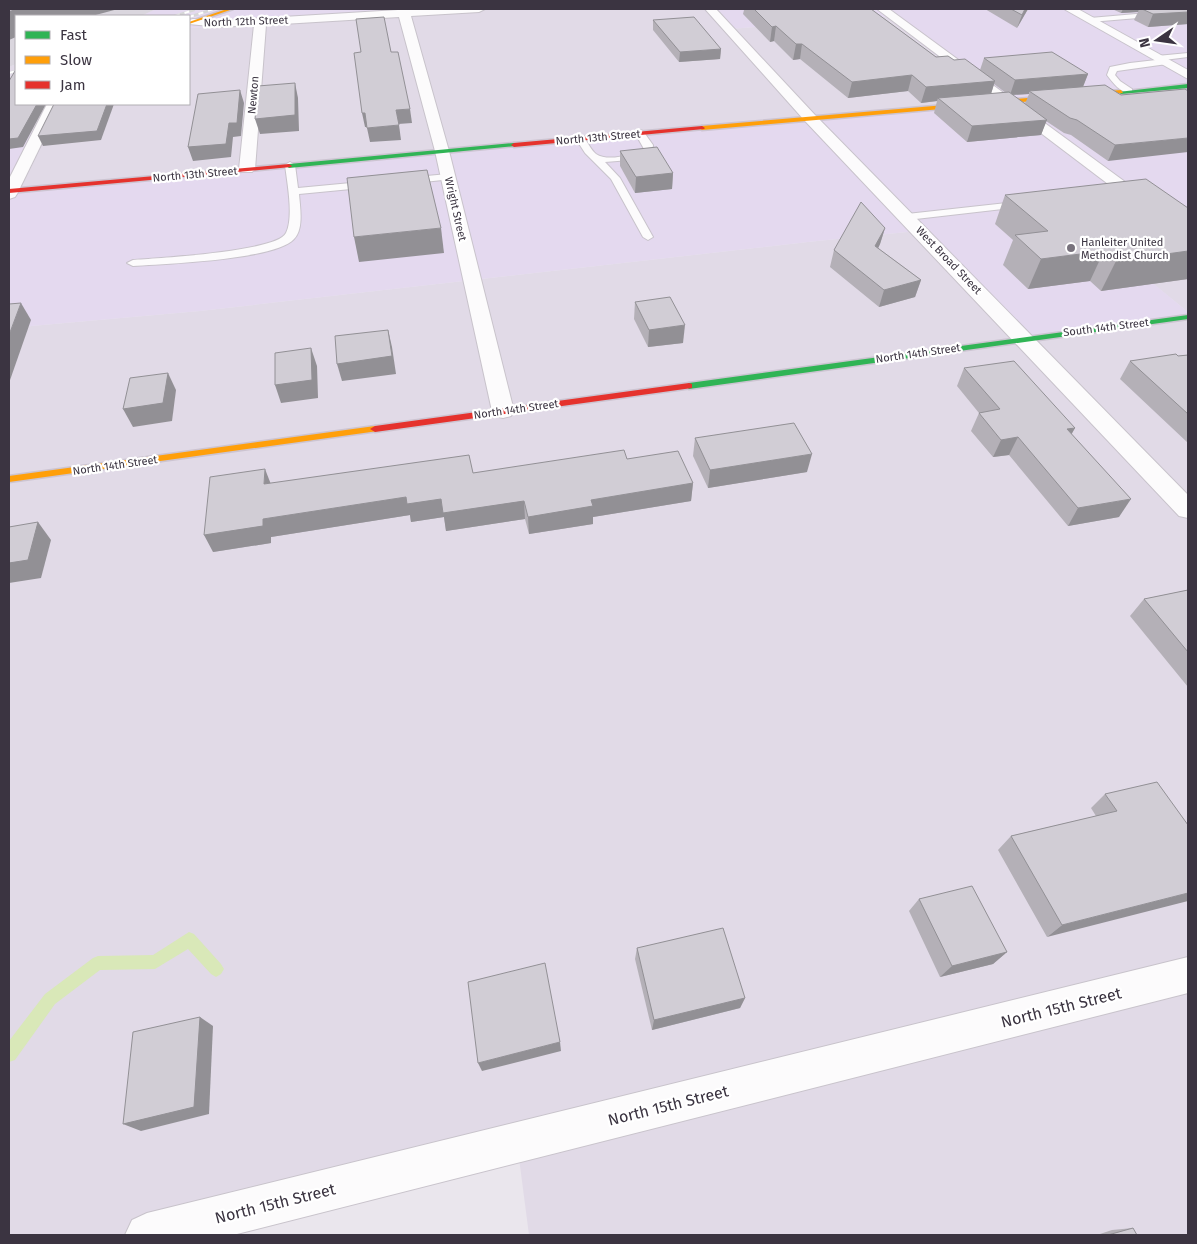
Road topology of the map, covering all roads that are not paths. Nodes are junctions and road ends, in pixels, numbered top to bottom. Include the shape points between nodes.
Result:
1 (231, 9) edge
2 (479, 9) edge
3 (710, 9) edge
4 (882, 9) edge
5 (1070, 9) edge
6 (404, 11) edge
7 (1171, 13) edge
8 (1090, 20) junction
9 (260, 22) junction
10 (191, 23) edge
11 (1188, 55) edge
12 (1161, 60) junction
13 (1188, 75) edge
14 (1188, 86) edge
15 (1128, 91) junction
16 (1005, 102) junction
17 (53, 105) edge
18 (810, 118) junction
19 (640, 133) junction
20 (580, 139) junction
21 (442, 151) junction
22 (596, 158) junction
23 (290, 165) junction
24 (247, 169) junction
25 (448, 177) junction
26 (9, 192) edge
27 (292, 192) junction
28 (1128, 192) junction
29 (1109, 194) edge
30 (1032, 203) edge
31 (907, 217) junction
32 (1188, 236) edge
33 (648, 237) dead end
34 (132, 263) dead end
35 (1188, 317) edge
36 (1024, 338) junction
37 (503, 411) junction
38 (9, 479) edge
39 (1188, 510) edge
40 (1188, 975) edge
41 (147, 1235) edge

1 - 10 street
2 - 6 street, North 12th Street
3 - 18 street, West Broad Street
4 - 16 street
5 - 8 street
6 - 9 street, North 12th Street
6 - 21 street, Wright Street
7 - 8 lane
8 - 12 street
9 - 10 street, North 12th Street
9 - 24 street, Newton
11 - 12 lane
12 - 13 street
12 - 15 lane via 1113,69 1112,78
14 - 15 street, North 13th Street
15 - 16 street, North 13th Street
16 - 18 street, North 13th Street
16 - 28 street
17 - 26 street
18 - 19 street, North 13th Street
18 - 31 street, West Broad Street
19 - 20 street, North 13th Street
19 - 22 lane via 649,150 642,155
20 - 21 street, North 13th Street
20 - 22 lane
21 - 23 street, North 13th Street
21 - 25 street, Wright Street
22 - 33 lane via 615,178
23 - 24 street, North 13th Street
23 - 27 lane
24 - 26 street, North 13th Street
25 - 27 lane
25 - 37 street, Wright Street
27 - 34 lane via 294,227 290,239 280,245 227,255
28 - 29 lane
28 - 32 street
30 - 31 lane
31 - 36 street, West Broad Street
35 - 36 street, South 14th Street
36 - 37 street, North 14th Street
36 - 39 street, West Broad Street
37 - 38 street, North 14th Street
40 - 41 street, North 15th Street

